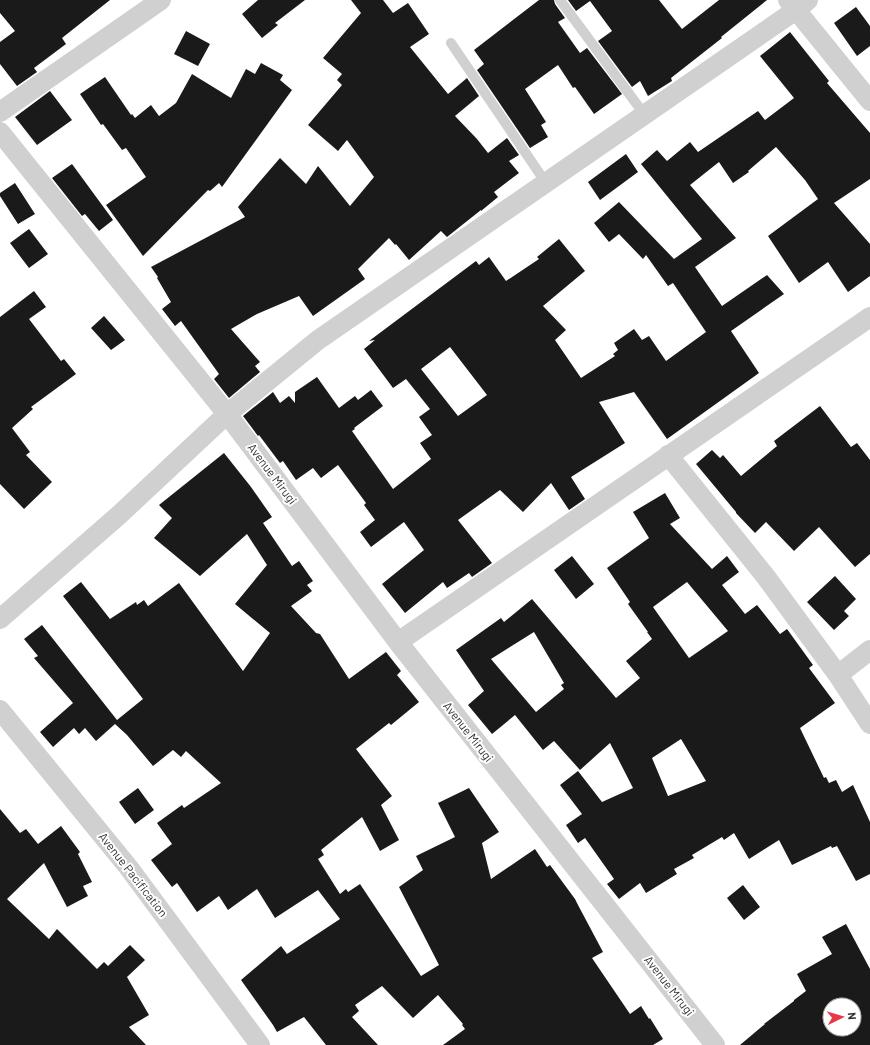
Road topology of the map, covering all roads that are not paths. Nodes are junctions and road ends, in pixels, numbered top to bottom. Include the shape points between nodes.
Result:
1 (560, 0) edge
2 (157, 1) edge
3 (797, 3) edge
4 (451, 43) dead end
5 (870, 101) edge
6 (0, 112) edge
7 (644, 114) junction
8 (0, 132) edge
9 (546, 183) junction
10 (870, 317) edge
11 (227, 414) junction
12 (668, 455) junction
13 (0, 619) edge
14 (398, 642) junction
15 (870, 650) edge
16 (838, 675) junction
17 (0, 710) edge
18 (870, 724) edge
19 (260, 1045) edge
20 (715, 1045) edge

1 - 7 lane
2 - 6 street
3 - 5 street
3 - 7 street
4 - 9 lane
7 - 9 street
8 - 11 street, Avenue Mirugi
9 - 11 street via 318,340
10 - 12 street
11 - 13 street via 119,515
11 - 14 street, Avenue Mirugi
12 - 14 street
12 - 16 street via 766,577
14 - 20 street, Avenue Mirugi
15 - 16 street
16 - 18 street
17 - 19 street, Avenue Pacification via 129,868

